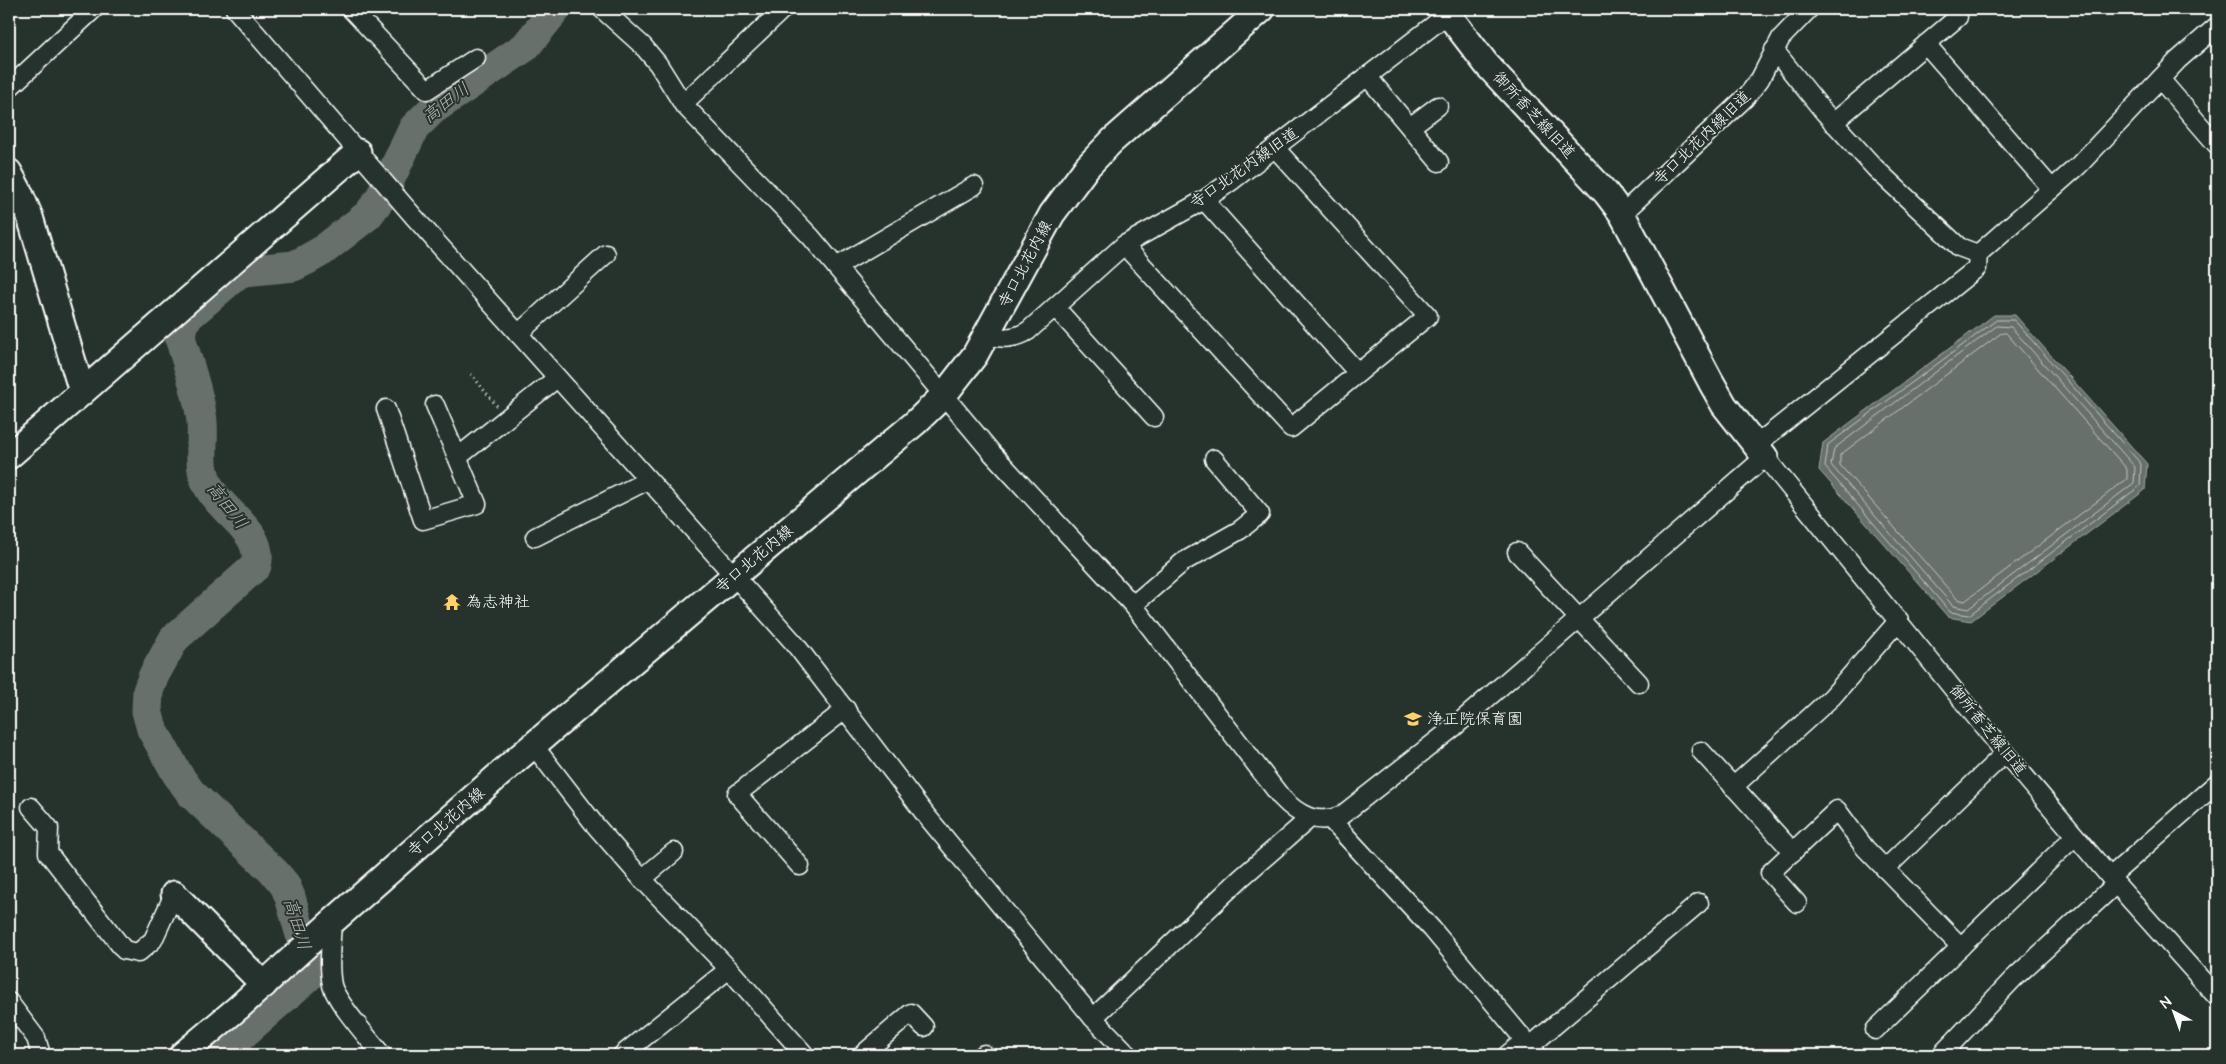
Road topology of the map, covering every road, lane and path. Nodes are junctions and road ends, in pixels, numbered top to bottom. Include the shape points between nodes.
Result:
1 (94, 9) edge
2 (235, 9) edge
3 (602, 9) edge
4 (782, 9) edge
5 (1262, 9) edge
6 (1809, 9) edge
7 (359, 11) edge
8 (1446, 11) edge
9 (1958, 17) dead end
10 (2217, 26) edge
11 (1926, 44) junction
12 (1774, 50) junction
13 (476, 58) dead end
14 (1367, 76) junction
15 (2160, 79) junction
16 (9, 88) edge
17 (683, 104) junction
18 (1438, 106) dead end
19 (1834, 123) junction
20 (1410, 127) junction
21 (2217, 145) edge
22 (1275, 148) junction
23 (358, 152) junction
24 (1439, 162) dead end
25 (9, 172) edge
26 (974, 186) dead end
27 (2052, 189) junction
28 (1204, 200) junction
29 (1622, 214) junction
30 (1124, 245) junction
31 (606, 254) dead end
32 (1978, 254) junction
33 (836, 267) junction
34 (1056, 307) junction
35 (518, 334) junction
36 (986, 336) junction
37 (1358, 373) junction
38 (472, 374) dead end
39 (557, 378) junction
40 (82, 392) junction
41 (944, 395) junction
42 (435, 405) dead end
43 (386, 409) dead end
44 (1154, 417) dead end
45 (507, 418) junction
46 (1760, 451) junction
47 (9, 456) edge
48 (458, 457) junction
49 (1214, 459) dead end
50 (648, 480) junction
51 (536, 537) dead end
52 (1517, 552) dead end
53 (735, 576) junction
54 (1133, 605) junction
55 (1579, 619) junction
56 (1900, 620) junction
57 (1640, 683) dead end
58 (846, 709) junction
59 (534, 746) junction
60 (1701, 751) dead end
61 (2005, 752) junction
62 (2217, 782) edge
63 (1733, 786) junction
64 (31, 807) dead end
65 (1310, 818) junction
66 (1331, 820) junction
67 (2075, 836) junction
68 (674, 852) dead end
69 (1793, 852) junction
70 (800, 866) dead end
71 (1885, 869) junction
72 (642, 879) junction
73 (2113, 881) junction
74 (174, 894) joint
75 (1699, 903) dead end
76 (1797, 903) dead end
77 (323, 930) junction
78 (1961, 947) junction
79 (729, 969) junction
80 (264, 985) junction
81 (2217, 997) edge
82 (9, 1002) edge
83 (1093, 1018) junction
84 (924, 1027) dead end
85 (1875, 1030) dead end
86 (1530, 1048) edge
87 (41, 1055) edge
88 (182, 1055) edge
89 (382, 1055) edge
90 (622, 1055) edge
91 (804, 1055) edge
92 (862, 1055) edge
93 (1129, 1055) edge
94 (1507, 1055) edge
95 (1941, 1055) edge

1 - 16 street
2 - 23 street
3 - 17 street via 643,46
4 - 17 street
5 - 36 main road, 寺口北花内線 via 1112,141 1087,167 1052,214
6 - 12 street, 寺口北花内線旧道
7 - 13 street via 427,90
8 - 14 street, 寺口北花内線旧道
8 - 29 main road, 御所香芝線旧道 via 1487,65 1606,192
9 - 11 street
10 - 15 street
11 - 19 street
11 - 27 street
12 - 19 street
12 - 29 street, 寺口北花内線旧道 via 1760,79 1747,96
14 - 20 street
14 - 22 street, 寺口北花内線旧道
15 - 21 street
15 - 27 street via 2094,151
17 - 33 street via 784,207
18 - 20 street
19 - 32 street via 1875,168 1959,247
20 - 24 street
22 - 28 street, 寺口北花内線旧道
22 - 37 street via 1428,316
23 - 35 street
23 - 40 main road
25 - 40 main road via 30,217
26 - 33 street
27 - 32 street
28 - 30 street, 寺口北花内線旧道
28 - 37 street
29 - 46 main road, 御所香芝線旧道 via 1710,382
30 - 34 street, 寺口北花内線旧道
30 - 37 street via 1291,428
31 - 35 street
32 - 46 street via 1977,268
33 - 41 street
34 - 36 street, 寺口北花内線旧道 via 1018,337
34 - 44 street
35 - 39 street
36 - 41 main road, 寺口北花内線
38 - 45 path
39 - 45 street
39 - 50 street
40 - 47 main road
41 - 53 main road, 寺口北花内線
41 - 54 street via 992,453
42 - 48 street
43 - 48 street via 423,520 477,504
45 - 48 street
46 - 55 street
46 - 56 street, 御所香芝線旧道
49 - 54 street via 1260,514 1240,530 1182,562
50 - 51 street
50 - 53 street
52 - 55 street
53 - 58 street via 796,644
53 - 59 main road, 寺口北花内線
54 - 65 street via 1281,797
55 - 57 street
55 - 66 street via 1413,761
56 - 61 street, 御所香芝線旧道
56 - 63 street via 1832,696
58 - 70 street via 737,794
58 - 83 street via 926,814
59 - 72 street
59 - 77 main road, 寺口北花内線
60 - 63 street
61 - 67 street, 御所香芝線旧道
61 - 71 street
62 - 73 street
63 - 69 street
64 - 74 street via 49,828 48,853 124,950 138,953 153,940
65 - 66 street
65 - 83 street via 1241,878
66 - 86 street via 1438,935
67 - 73 street, 御所香芝線旧道
67 - 78 street
68 - 72 street
69 - 71 street via 1837,810
69 - 76 street via 1770,873
71 - 78 street
72 - 79 street
73 - 81 street, 御所香芝線旧道
73 - 95 street
74 - 80 main road
75 - 86 street
77 - 80 main road, 寺口北花内線
77 - 89 street via 332,987
78 - 85 street
79 - 90 street
79 - 91 street
80 - 88 main road, 寺口北花内線
82 - 87 street via 36,1038
83 - 93 street
84 - 92 street via 911,1013
86 - 94 street

